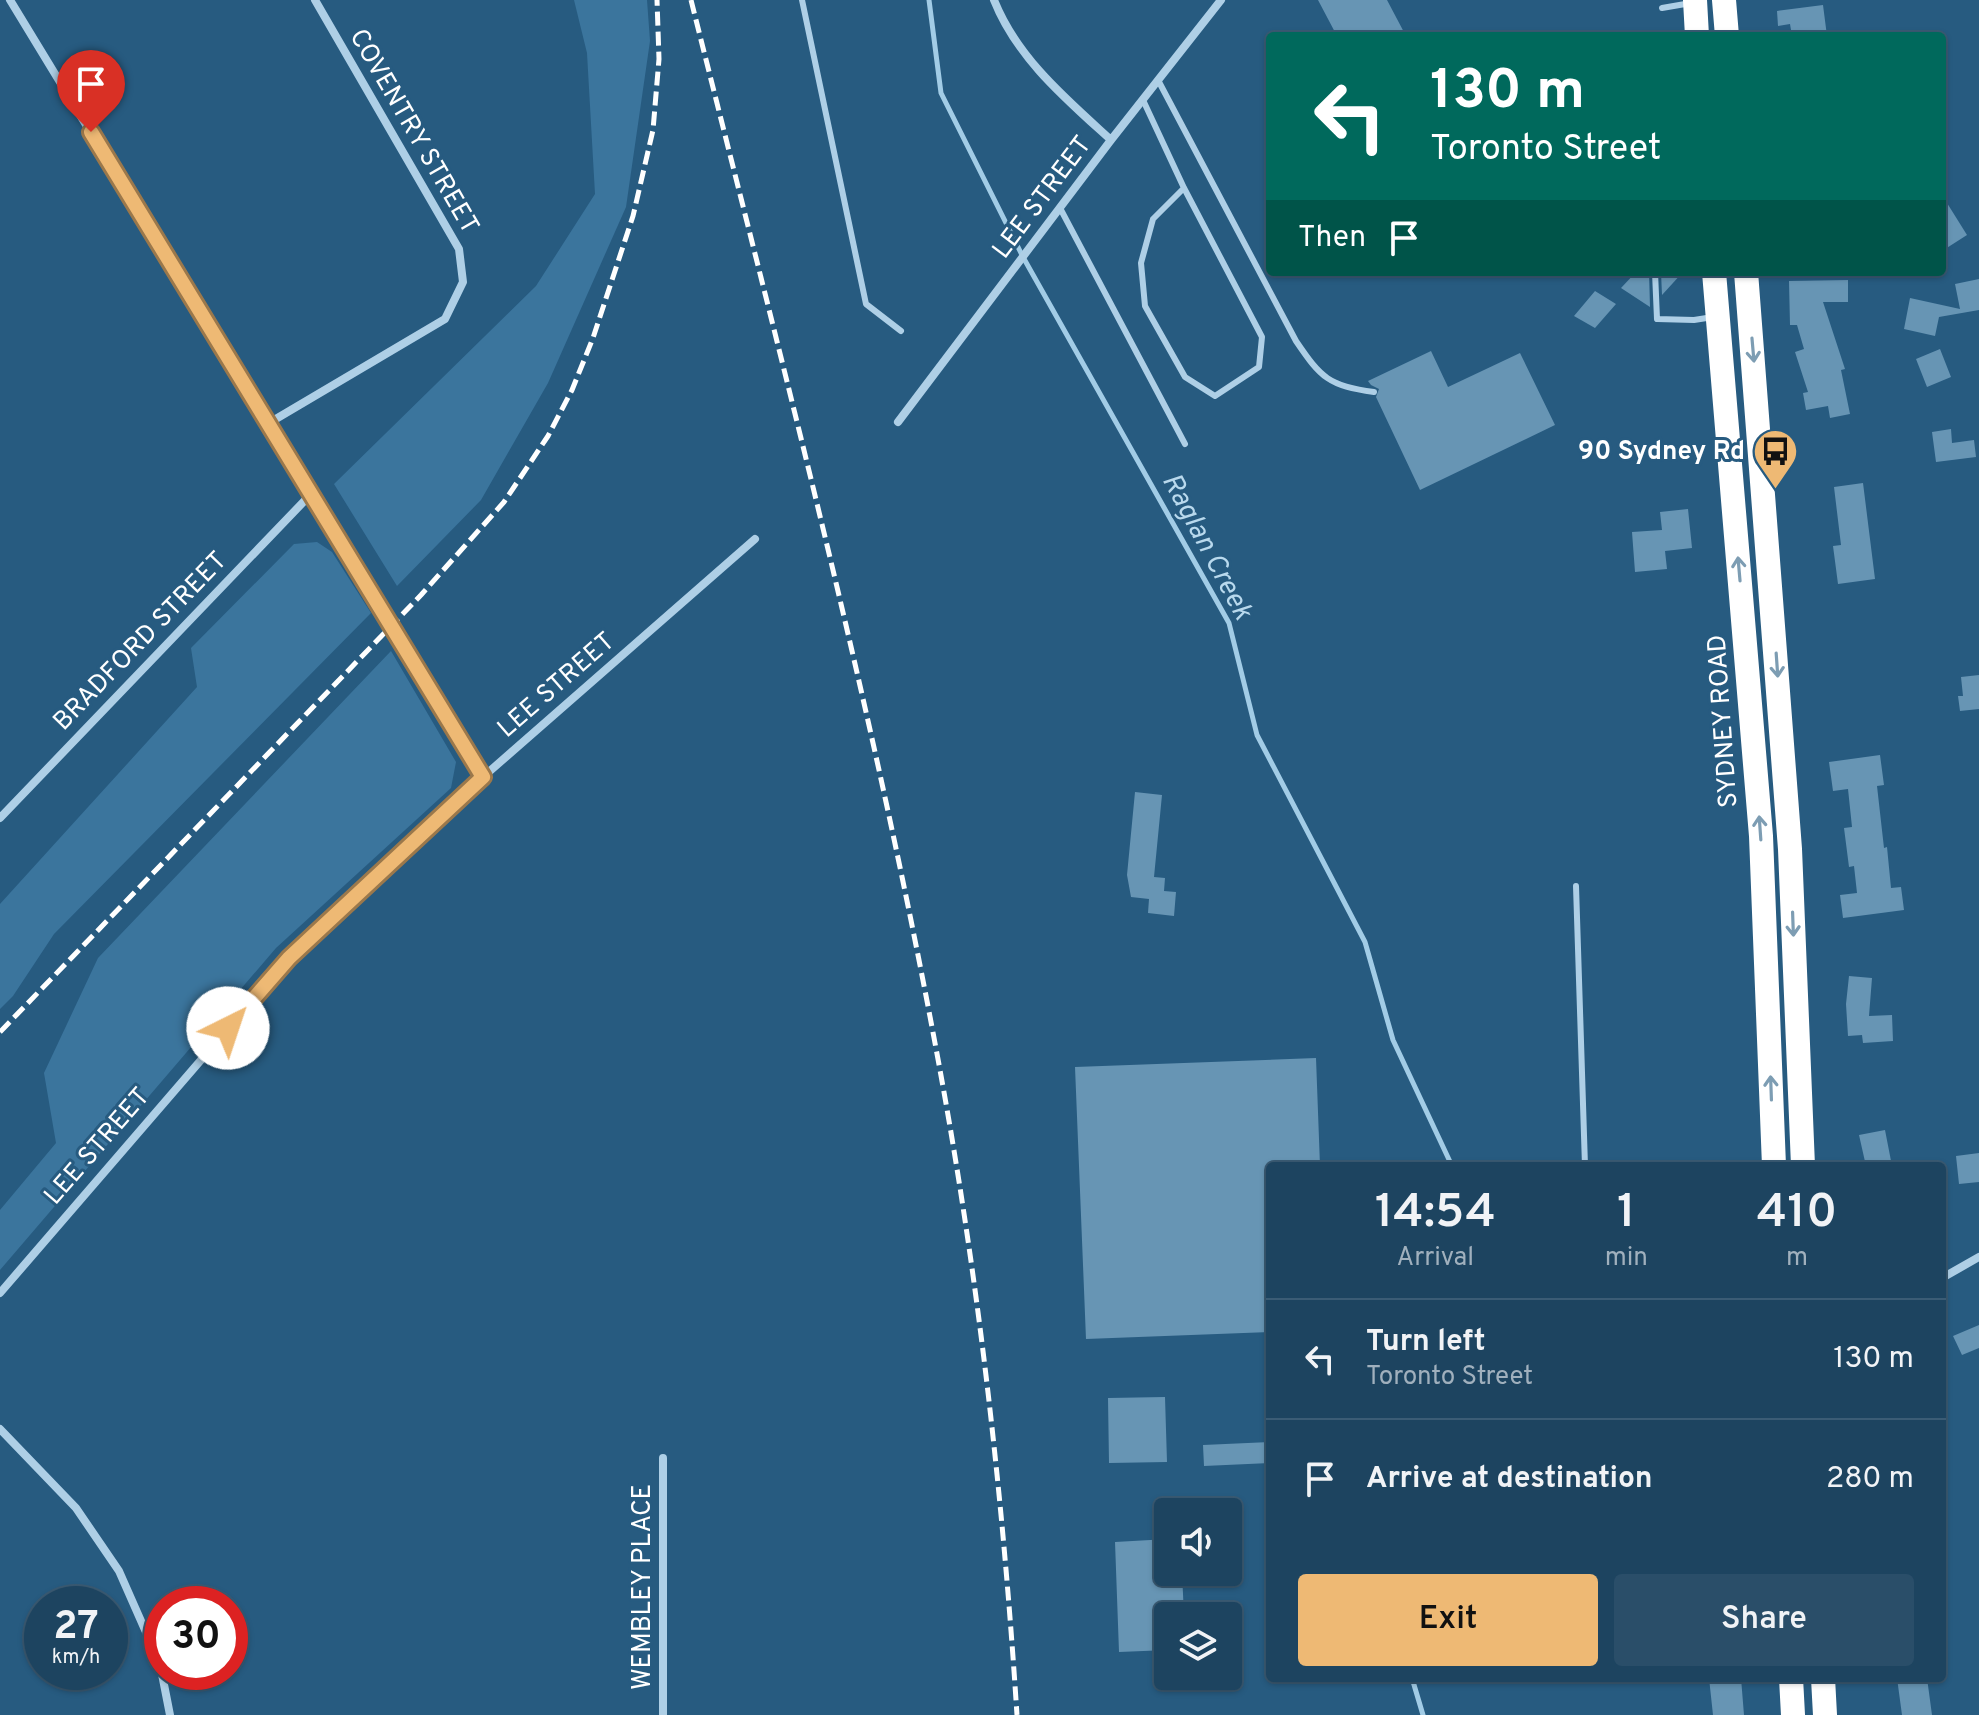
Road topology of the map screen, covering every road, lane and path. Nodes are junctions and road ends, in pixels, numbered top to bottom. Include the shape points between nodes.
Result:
1 (10, 0) edge
2 (315, 0) edge
3 (802, 0) edge
4 (994, 0) edge
5 (1208, 0) edge
6 (1724, 0) edge
7 (1695, 1) edge
8 (1219, 3) edge
9 (1662, 8) dead end
10 (1697, 32) edge
11 (1727, 32) edge
12 (1158, 80) junction
13 (1143, 100) junction
14 (1111, 140) junction
15 (1184, 188) junction
16 (1060, 208) junction
17 (1655, 276) edge
18 (1714, 276) edge
19 (1746, 276) edge
20 (1717, 316) junction
21 (901, 331) dead end
22 (1374, 392) dead end
23 (898, 422) dead end
24 (269, 423) junction
25 (1185, 444) dead end
26 (311, 494) junction
27 (755, 539) dead end
28 (483, 777) junction
29 (0, 818) edge
30 (1576, 886) dead end
31 (1585, 1162) edge
32 (1774, 1162) edge
33 (1803, 1162) edge
34 (1979, 1257) edge
35 (1946, 1276) edge
36 (0, 1293) edge
37 (0, 1429) edge
38 (663, 1458) dead end
39 (1791, 1682) edge
40 (1823, 1682) edge
41 (170, 1715) edge
42 (663, 1715) edge
43 (1793, 1715) edge
44 (1825, 1715) edge

1 - 24 street
2 - 24 street, COVENTRY STREET via 459,249 463,282 445,319
3 - 21 lane via 866,304
4 - 14 street via 1035,67
5 - 8 lane
6 - 11 highway
7 - 9 lane
7 - 10 highway
8 - 12 street, LEE STREET
12 - 13 street, LEE STREET
12 - 22 lane via 1315,370 1343,387
13 - 14 street, LEE STREET
13 - 15 lane
14 - 16 street, LEE STREET
15 - 15 lane via 1262,337 1259,367 1215,396 1185,377 1145,306 1141,263 1153,219
16 - 23 street, LEE STREET
16 - 25 lane
17 - 20 lane via 1657,319
18 - 20 highway, SYDNEY ROAD
19 -> 33 highway via 1790,849
32 -> 20 highway, SYDNEY ROAD via 1761,836
24 - 26 street
26 - 28 street
26 - 29 street, BRADFORD STREET
27 - 28 street, LEE STREET
28 - 36 street, LEE STREET via 289,958
30 - 31 lane
34 - 35 street
37 - 41 street via 76,1508 119,1571 160,1664
38 - 42 street, WEMBLEY PLACE
39 - 43 highway
40 - 44 highway

